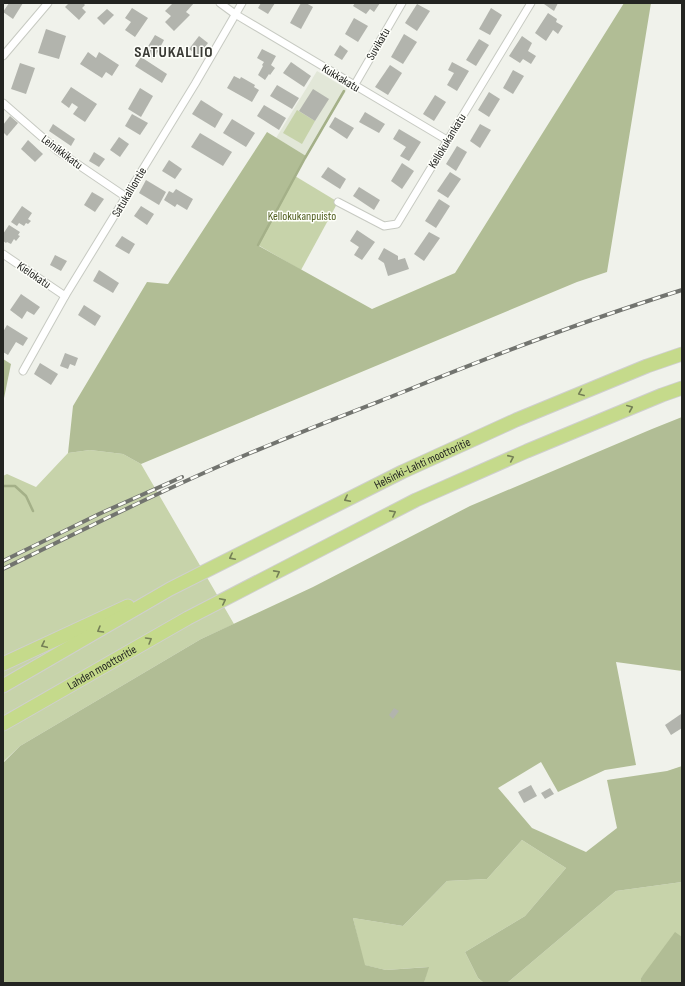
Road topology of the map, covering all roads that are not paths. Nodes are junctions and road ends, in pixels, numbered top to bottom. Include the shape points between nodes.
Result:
1 (48, 3) edge
2 (220, 3) edge
3 (242, 3) edge
4 (402, 3) edge
5 (531, 3) edge
6 (235, 14) junction
7 (3, 56) edge
8 (354, 86) junction
9 (3, 103) edge
10 (447, 140) junction
11 (126, 197) junction
12 (338, 202) dead end
13 (3, 254) edge
14 (65, 296) junction
15 (682, 354) edge
16 (22, 371) dead end
17 (682, 388) edge
18 (170, 589) junction
19 (3, 664) edge
20 (3, 686) edge
21 (54, 694) junction
22 (3, 724) edge
23 (3, 730) edge

1 - 7 street
2 - 6 street, Kukkakatu
3 - 6 street, Satukalliontie
4 - 8 street, Suvikatu
5 - 10 street, Kellokukankatu
6 - 8 street, Kukkakatu
6 - 11 street, Satukalliontie
8 - 10 street, Kukkakatu
9 - 11 street, Leinikkikatu via 58,151
10 - 12 street, Kellokukankatu via 397,224 384,226
11 - 14 street, Satukalliontie
13 - 14 street, Kielokatu
14 - 16 street, Satukalliontie
15 -> 18 highway, Helsinki-Lahti moottoritie via 516,420 402,472
21 -> 17 highway, Lahden moottoritie via 202,611 416,500 527,451
18 -> 19 highway via 117,610
18 -> 20 highway
21 - 22 highway, Lahden moottoritie
21 - 23 highway

